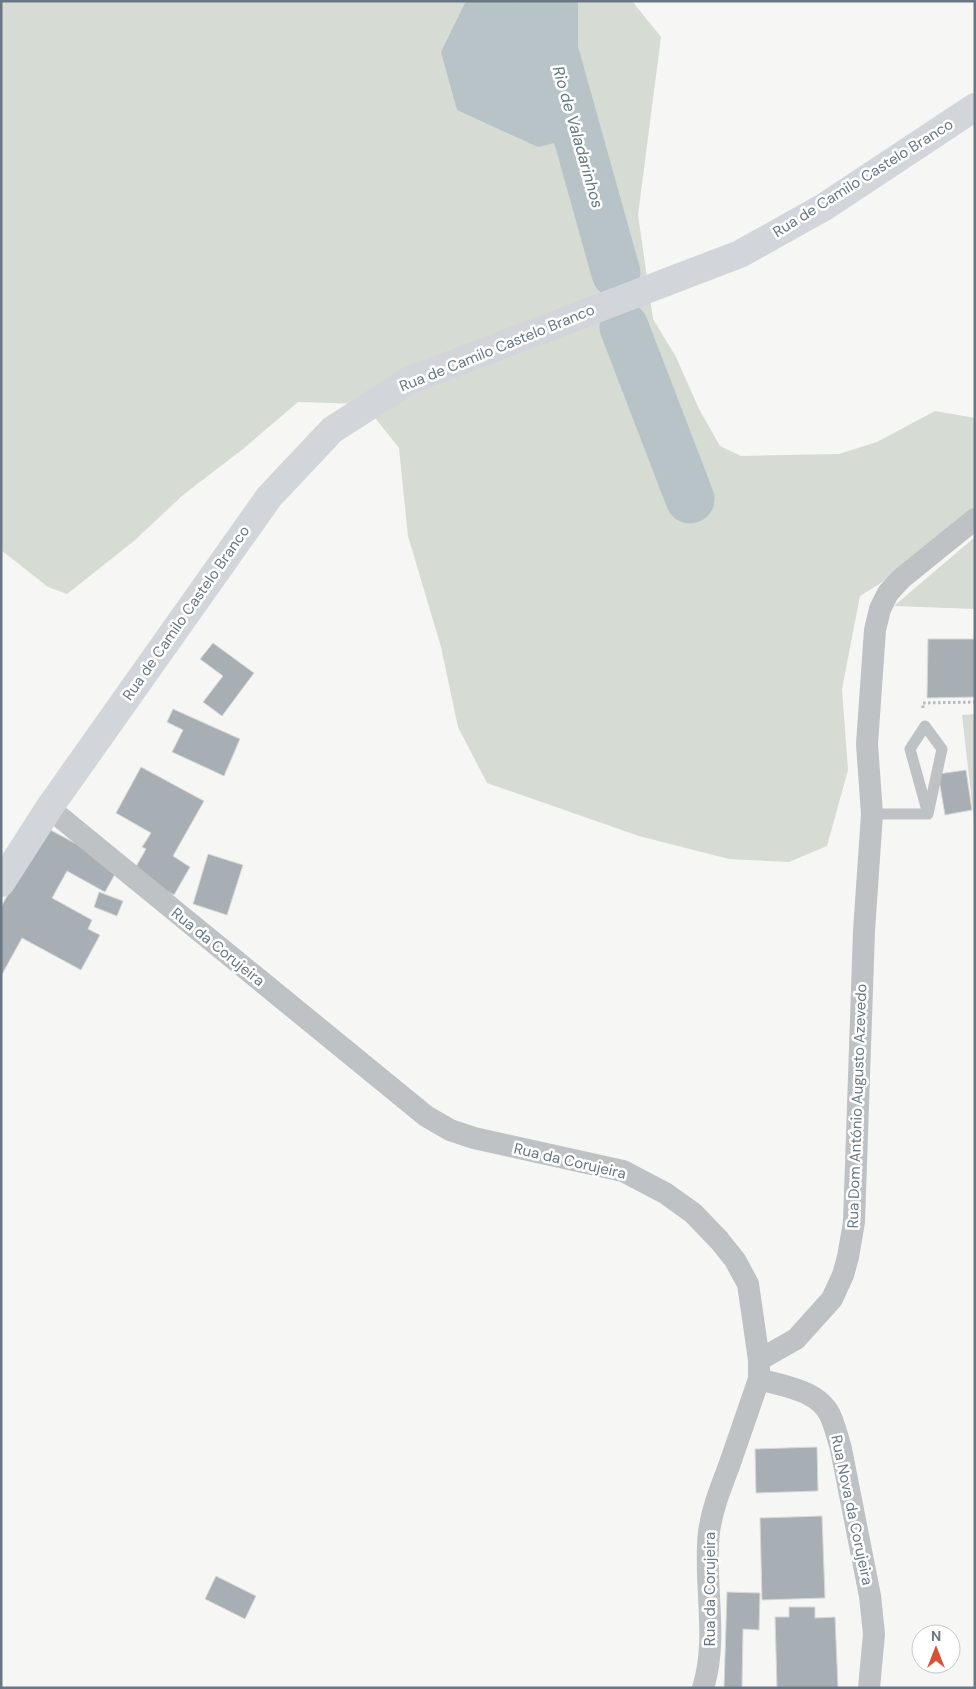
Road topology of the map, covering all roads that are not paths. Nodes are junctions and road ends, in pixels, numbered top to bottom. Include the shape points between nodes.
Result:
1 (975, 107) edge
2 (975, 519) edge
3 (49, 808) junction
4 (872, 814) junction
5 (928, 814) junction
6 (1, 883) edge
7 (759, 1370) junction
8 (703, 1688) edge
9 (869, 1688) edge

1 - 3 main road, Rua de Camilo Castelo Branco via 824,207 740,254 408,381 332,430 269,496
2 - 4 street, Rua Dom António Augusto Azevedo via 902,578 888,593 880,609 872,651 867,744
3 - 6 main road, Rua de Camilo Castelo Branco
3 - 7 street, Rua da Corujeira via 426,1116 450,1130 474,1138 623,1171 665,1193 693,1213 735,1260 748,1284
4 - 5 lane
4 - 7 street, Rua Dom António Augusto Azevedo via 864,931 854,1222 848,1257 832,1299 796,1339
5 - 5 lane via 942,749 925,726 910,749
7 - 8 street, Rua da Corujeira via 709,1532 710,1653
7 - 9 street, Rua Nova da Corujeira via 818,1400 836,1431 870,1596 874,1634

